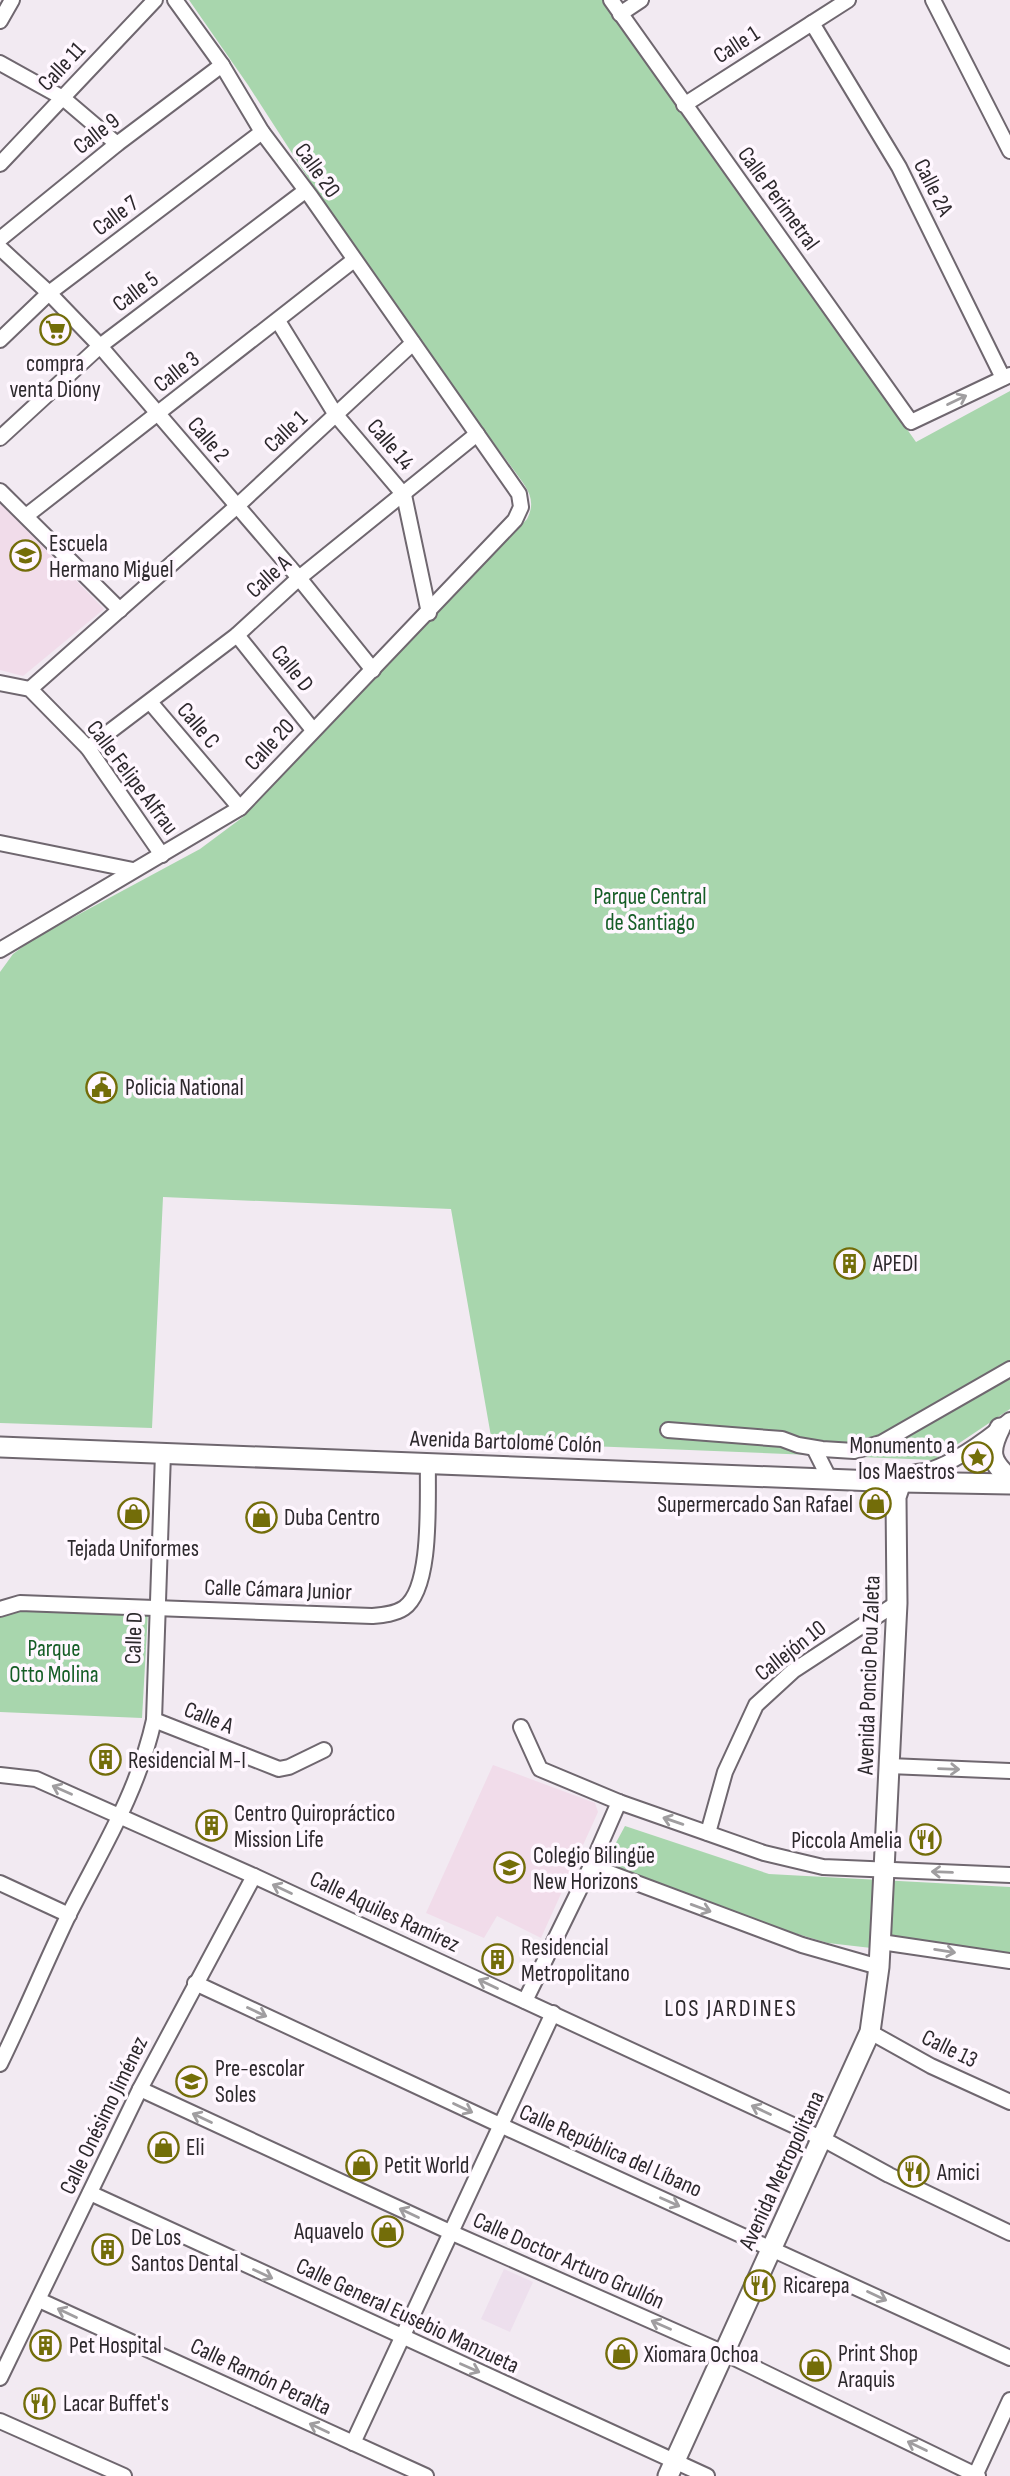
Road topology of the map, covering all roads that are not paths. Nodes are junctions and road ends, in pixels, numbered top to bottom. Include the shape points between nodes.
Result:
1 (12, 0) edge
2 (155, 0) edge
3 (175, 0) edge
4 (611, 0) edge
5 (641, 0) edge
6 (848, 0) edge
7 (933, 0) edge
8 (620, 14) junction
9 (0, 21) edge
10 (812, 23) junction
11 (0, 63) edge
12 (222, 65) junction
13 (63, 98) junction
14 (684, 105) junction
15 (262, 132) junction
16 (117, 145) junction
17 (1010, 151) edge
18 (0, 164) edge
19 (305, 191) junction
20 (0, 239) edge
21 (0, 248) edge
22 (354, 260) junction
23 (49, 293) junction
24 (278, 321) junction
25 (0, 340) edge
26 (413, 343) junction
27 (100, 346) junction
28 (1006, 376) edge
29 (157, 414) junction
30 (336, 415) junction
31 (477, 434) junction
32 (0, 438) edge
33 (0, 491) edge
34 (404, 495) junction
35 (236, 507) junction
36 (26, 516) junction
37 (299, 578) junction
38 (120, 610) junction
39 (429, 613) junction
40 (237, 635) junction
41 (373, 670) junction
42 (0, 683) edge
43 (30, 689) junction
44 (150, 702) junction
45 (313, 730) junction
46 (88, 748) junction
47 (240, 808) junction
48 (0, 843) edge
49 (162, 855) junction
50 (133, 870) junction
51 (0, 950) edge
52 (1010, 1369) edge
53 (1005, 1424) edge
54 (668, 1430) dead end
55 (0, 1447) edge
56 (814, 1448) junction
57 (163, 1453) junction
58 (428, 1464) junction
59 (829, 1478) junction
60 (901, 1482) junction
61 (1010, 1482) edge
62 (897, 1603) junction
63 (157, 1607) junction
64 (0, 1609) edge
65 (154, 1720) junction
66 (521, 1727) dead end
67 (324, 1750) dead end
68 (889, 1766) junction
69 (1010, 1771) edge
70 (0, 1775) edge
71 (619, 1802) junction
72 (120, 1818) junction
73 (708, 1833) junction
74 (591, 1866) junction
75 (884, 1870) junction
76 (1010, 1875) edge
77 (254, 1876) junction
78 (0, 1883) edge
79 (69, 1915) junction
80 (881, 1942) junction
81 (1010, 1961) edge
82 (879, 1967) junction
83 (195, 1983) junction
84 (525, 2001) junction
85 (553, 2013) junction
86 (870, 2032) junction
87 (2, 2057) edge
88 (140, 2089) junction
89 (1010, 2102) edge
90 (500, 2125) junction
91 (823, 2139) junction
92 (90, 2193) junction
93 (450, 2232) junction
94 (1010, 2232) edge
95 (772, 2248) junction
96 (39, 2300) junction
97 (401, 2337) junction
98 (724, 2353) junction
99 (1010, 2358) edge
100 (1, 2372) edge
101 (1010, 2400) edge
102 (0, 2421) edge
103 (353, 2443) junction
104 (672, 2468) edge
105 (124, 2476) edge
106 (426, 2476) edge
107 (707, 2476) edge
108 (977, 2476) edge

1 - 9 street
2 - 13 street, Calle 11
3 - 12 street, Calle 20
4 - 8 street, Calle Perimetral
5 - 8 street
6 - 10 street, Calle 1
7 - 17 street
8 - 14 street, Calle Perimetral
10 - 14 street, Calle 1
10 - 28 street, Calle 2A via 899,167
11 - 13 street
12 - 15 street, Calle 20
12 - 16 street, Calle 9
13 - 16 street
13 - 18 street, Calle 11
14 -> 28 street, Calle Perimetral via 911,422
15 - 19 street, Calle 20
15 - 23 street, Calle 7
16 - 20 street, Calle 9
19 - 22 street, Calle 20
19 - 27 street, Calle 5
21 - 23 street, Calle 2
22 - 24 street, Calle 3
22 - 26 street, Calle 20
23 - 25 street, Calle 7
23 - 27 street, Calle 2
24 - 29 street, Calle 3
24 - 30 street, Calle 14
26 - 30 street, Calle 1
26 - 31 street, Calle 20
27 - 29 street, Calle 2
27 - 32 street, Calle 5
29 - 35 street, Calle 2
29 - 36 street, Calle 3
30 - 34 street, Calle 14
30 - 35 street, Calle 1
31 - 34 street, Calle A
31 - 39 street, Calle 20 via 519,494 521,507 515,520
33 - 36 street
34 - 37 street, Calle A
34 - 39 street, Calle 14
35 - 37 street, Calle 2
35 - 38 street, Calle 1
36 - 38 street
37 - 40 street, Calle A
37 - 41 street, Calle 2
38 - 43 street, Calle 1
39 - 41 street, Calle 20
40 - 44 street, Calle A
40 - 45 street, Calle D
41 - 45 street, Calle 20
42 - 43 street
43 - 46 street, Calle Felipe Alfrau
44 - 46 street, Calle A
44 - 47 street, Calle C
45 - 47 street, Calle 20
46 - 49 street, Calle Felipe Alfrau
47 - 49 street, Calle 20
48 - 50 street
49 - 50 street, Calle 20
50 - 51 street, Calle 20
52 - 56 street via 881,1443 854,1451
53 - 60 street via 945,1463 910,1473
53 - 61 main road via 992,1450
54 - 56 street via 782,1439
55 - 57 main road, Avenida Bartolomé Colón
56 - 59 street
57 - 58 main road, Avenida Bartolomé Colón
57 - 63 street, Calle D
58 - 59 main road, Avenida Bartolomé Colón
58 - 63 street, Calle Cámara Junior via 424,1572 404,1608 372,1616
59 - 60 main road, Avenida Bartolomé Colón
60 - 61 main road, Avenida Bartolomé Colón
60 - 62 main road, Avenida Poncio Pou Zaleta via 896,1497
62 - 68 main road, Avenida Poncio Pou Zaleta
62 - 73 street, Callejón 10 via 793,1671 756,1706 725,1772
63 - 64 street, Calle Cámara Junior via 20,1603
63 - 65 street, Calle D
65 - 67 street, Calle A via 279,1769
65 - 72 street, Calle D via 142,1768
66 - 71 street via 540,1769
68 -> 69 street
68 - 75 main road, Avenida Poncio Pou Zaleta
72 -> 70 street, Calle Aquiles Ramírez via 36,1779
73 -> 71 street
71 - 74 street
72 - 77 street, Calle Aquiles Ramírez
72 - 79 street, Calle D
73 - 75 street via 823,1867
74 -> 82 street via 802,1945
74 - 84 street
76 -> 75 street
75 - 80 main road, Avenida Metropolitana
77 - 83 street, Calle Onésimo Jiménez
84 -> 77 street, Calle Aquiles Ramírez
78 - 79 street
79 - 87 street, Calle D
80 -> 81 street
80 - 82 main road, Avenida Metropolitana
82 - 86 main road, Avenida Metropolitana
83 - 88 street, Calle Onésimo Jiménez
83 -> 90 street, Calle República del Líbano
84 - 85 street, Calle Aquiles Ramírez
85 - 90 street
91 -> 85 street, Calle Aquiles Ramírez
86 - 89 street, Calle 13
86 - 91 main road, Avenida Metropolitana
88 - 92 street, Calle Onésimo Jiménez
93 -> 88 street, Calle Doctor Arturo Grullón
90 - 93 street
90 -> 95 street, Calle República del Líbano
91 - 94 street, Calle Aquiles Ramírez
91 - 95 main road, Avenida Metropolitana
92 - 96 street, Calle Onésimo Jiménez
92 -> 97 street, Calle General Eusebio Manzueta
93 - 97 street
98 -> 93 street, Calle Doctor Arturo Grullón
95 - 98 main road, Avenida Metropolitana
95 -> 99 street, Calle República del Líbano
96 - 100 street, Calle Onésimo Jiménez
103 -> 96 street, Calle Ramón Peralta
97 - 103 street
97 -> 104 street, Calle General Eusebio Manzueta
98 - 104 main road, Avenida Metropolitana
108 -> 98 street, Calle Doctor Arturo Grullón
101 - 108 street
102 - 105 street
103 - 106 street, Calle Ramón Peralta
104 - 107 street, Calle General Eusebio Manzueta

